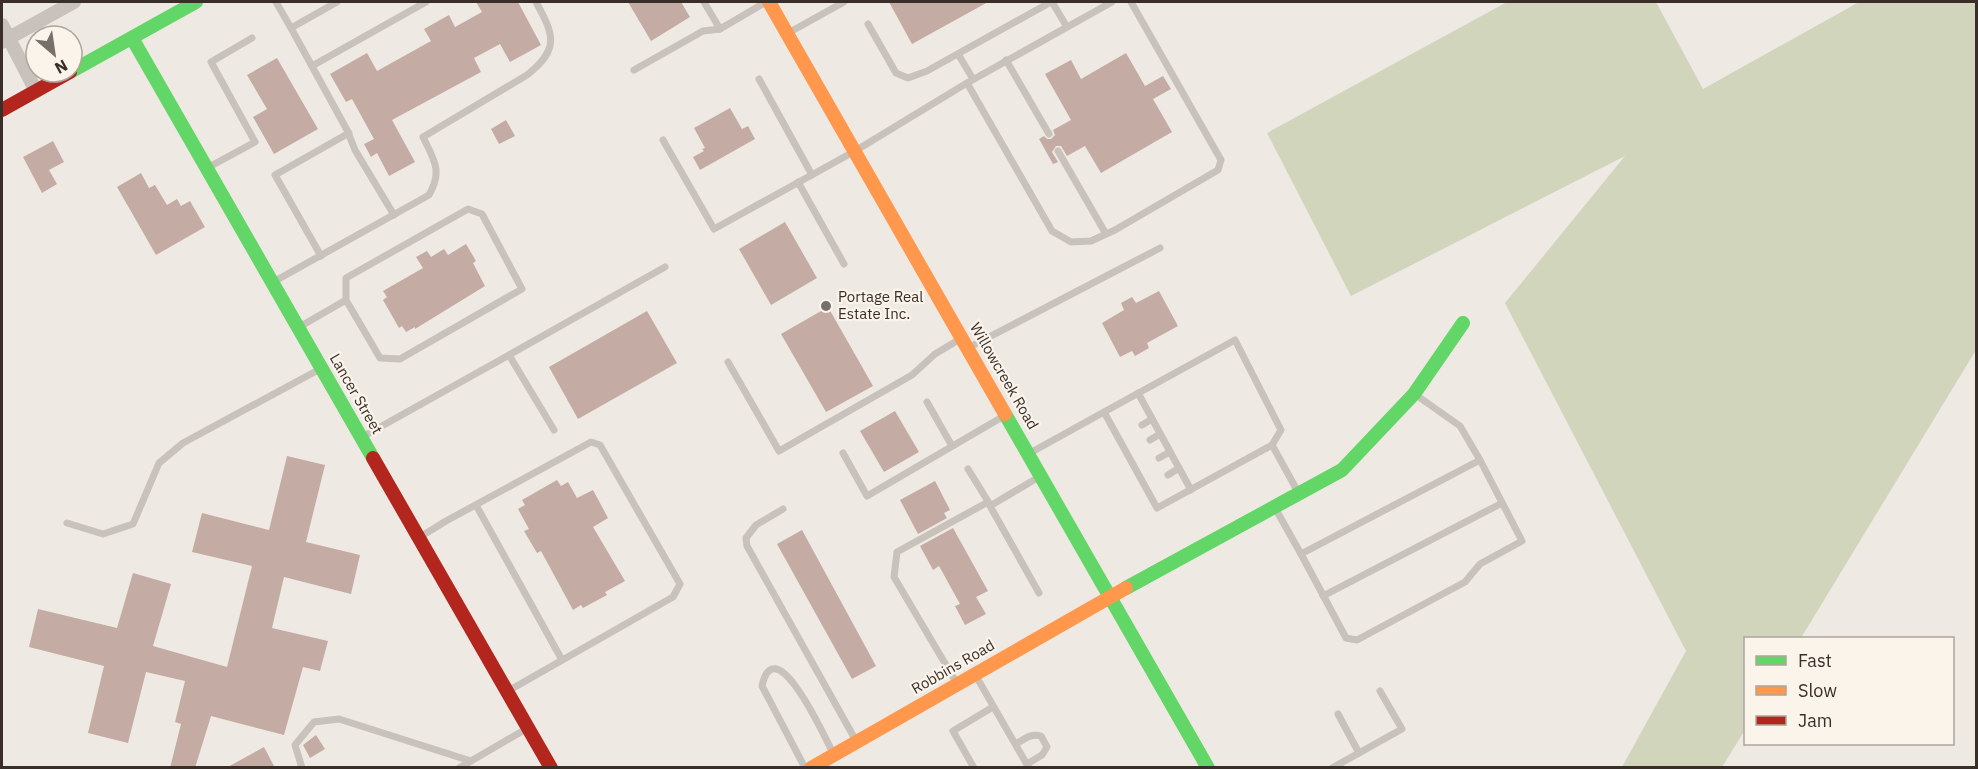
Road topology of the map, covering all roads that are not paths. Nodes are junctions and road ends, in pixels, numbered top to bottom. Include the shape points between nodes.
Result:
1 (74, 2) edge
2 (196, 2) edge
3 (276, 2) edge
4 (337, 2) edge
5 (426, 2) edge
6 (536, 2) edge
7 (704, 2) edge
8 (768, 2) edge
9 (844, 2) edge
10 (1052, 2) edge
11 (1112, 2) edge
12 (1131, 2) edge
13 (868, 24) dead end
14 (2, 25) edge
15 (1067, 27) junction
16 (291, 28) junction
17 (720, 29) junction
18 (788, 33) junction
19 (132, 38) junction
20 (252, 38) dead end
21 (6, 40) edge
22 (958, 54) junction
23 (1006, 60) junction
24 (84, 65) edge
25 (312, 66) junction
26 (634, 70) dead end
27 (759, 79) dead end
28 (970, 81) junction
29 (49, 84) edge
30 (36, 91) junction
31 (2, 110) edge
32 (349, 133) junction
33 (1049, 134) dead end
34 (663, 140) dead end
35 (855, 151) junction
36 (1058, 151) dead end
37 (207, 168) junction
38 (812, 175) junction
39 (798, 182) junction
40 (394, 215) junction
41 (1106, 234) junction
42 (1160, 248) dead end
43 (321, 256) junction
44 (844, 264) dead end
45 (665, 267) dead end
46 (273, 282) junction
47 (346, 300) junction
48 (1463, 323) dead end
49 (299, 328) junction
50 (965, 343) junction
51 (509, 355) junction
52 (728, 362) dead end
53 (322, 368) junction
54 (1138, 393) junction
55 (1414, 394) junction
56 (927, 402) dead end
57 (1104, 412) junction
58 (1006, 415) junction
59 (1152, 419) junction
60 (1142, 425) dead end
61 (554, 430) dead end
62 (1160, 434) junction
63 (362, 438) junction
64 (1150, 440) dead end
65 (952, 446) junction
66 (1272, 446) junction
67 (1170, 452) junction
68 (843, 453) dead end
69 (1029, 453) junction
70 (1159, 458) dead end
71 (1480, 460) junction
72 (1179, 468) junction
73 (969, 469) dead end
74 (1168, 475) dead end
75 (1041, 476) junction
76 (1191, 490) junction
77 (1299, 495) junction
78 (1502, 503) junction
79 (989, 504) junction
80 (476, 505) junction
81 (1275, 508) junction
82 (783, 509) dead end
83 (67, 523) dead end
84 (420, 537) junction
85 (1301, 554) junction
86 (1039, 593) dead end
87 (1111, 596) junction
88 (1323, 596) junction
89 (562, 660) junction
90 (975, 674) junction
91 (957, 684) junction
92 (507, 691) junction
93 (1380, 691) dead end
94 (993, 707) junction
95 (1338, 714) dead end
96 (528, 728) junction
97 (856, 741) junction
98 (1016, 744) junction
99 (1359, 753) junction
100 (834, 755) junction
101 (471, 761) junction
102 (1028, 766) edge
103 (302, 768) edge
104 (459, 768) edge
105 (551, 768) edge
106 (805, 768) edge
107 (811, 768) edge
108 (974, 768) edge
109 (1208, 768) edge
110 (1332, 768) edge

1 - 21 street
2 - 19 street
3 - 16 lane
4 - 16 lane
5 - 25 lane
6 - 40 lane via 551,33 549,52 541,64 423,137 436,165 434,186 429,195
7 - 17 lane
8 - 17 lane
8 - 18 street, Willowcreek Road
9 - 18 lane
10 - 15 lane
10 - 22 lane
11 - 15 lane
12 - 41 lane via 1221,160 1218,170
13 - 22 lane via 896,74 908,78
14 - 21 street
15 - 23 lane
16 - 25 lane
17 - 26 lane via 703,31
18 - 35 street, Willowcreek Road
19 - 24 street
19 - 37 street, Lancer Street
20 - 37 lane via 211,62 255,142
21 - 30 street
22 - 28 lane
23 - 28 lane
23 - 33 lane
25 - 32 lane
27 - 38 lane
28 - 35 lane
28 - 41 lane via 1052,231 1071,242 1091,241
29 - 30 street
30 - 31 street
32 - 40 lane
32 - 43 lane via 275,175
34 - 39 lane via 714,229
35 - 38 lane
35 - 50 street, Willowcreek Road
36 - 41 lane
37 - 46 street, Lancer Street
38 - 39 lane
39 - 44 lane
40 - 43 lane
42 - 50 lane
43 - 46 lane
45 - 51 lane
46 - 49 street, Lancer Street
47 - 47 lane via 380,358 400,359 522,289 482,214 468,209 346,278
47 - 49 lane
48 - 55 street, Robbins Road
49 - 53 street, Lancer Street
50 - 52 lane via 935,354 912,375 779,451
50 - 58 street, Willowcreek Road
51 - 61 lane
51 - 63 lane
53 - 63 street, Lancer Street
53 - 83 lane via 183,443 159,463 133,524 103,534
54 - 57 lane
54 - 59 lane
54 - 66 lane via 1235,340 1281,430
55 - 71 lane via 1460,426
55 - 77 street, Robbins Road via 1342,470
56 - 65 lane
57 - 69 lane
57 - 76 lane via 1149,485 1157,508
58 - 65 lane
58 - 69 street, Willowcreek Road
59 - 60 lane
59 - 62 lane
62 - 64 lane
62 - 67 lane
63 - 84 street, Lancer Street
65 - 68 lane via 867,496
66 - 76 lane
66 - 77 lane
67 - 70 lane
67 - 72 lane
69 - 75 street, Willowcreek Road
71 - 78 lane
71 - 85 lane
72 - 74 lane
72 - 76 lane
73 - 79 lane
75 - 79 lane
75 - 87 street, Willowcreek Road
77 - 81 street, Robbins Road
78 - 88 lane
78 - 88 lane via 1522,541 1480,564 1465,582 1358,640 1346,638
79 - 86 lane
79 - 91 lane via 897,552 894,577
80 - 84 lane
80 - 89 lane
80 - 89 lane via 591,442 600,445 680,584 673,597
81 - 85 lane
81 - 87 street, Robbins Road
82 - 97 lane via 756,525 746,538 747,546
84 - 92 street, Lancer Street
85 - 88 lane
87 - 90 street, Robbins Road
87 - 109 street, Willowcreek Road
89 - 92 lane
90 - 91 street, Robbins Road
90 - 94 lane
91 - 97 street, Robbins Road
92 - 96 street, Lancer Street
93 - 99 lane via 1402,729
94 - 98 lane
94 - 108 lane via 953,731
95 - 99 lane
96 - 101 lane
96 - 105 street, Lancer Street
97 - 100 street, Robbins Road
98 - 102 lane
98 - 102 lane via 1036,735 1041,736 1047,747
99 - 110 lane
100 - 106 lane via 796,686 784,672 769,671 762,686
100 - 107 street, Robbins Road
101 - 103 lane via 339,719 314,722 296,746
101 - 104 lane

